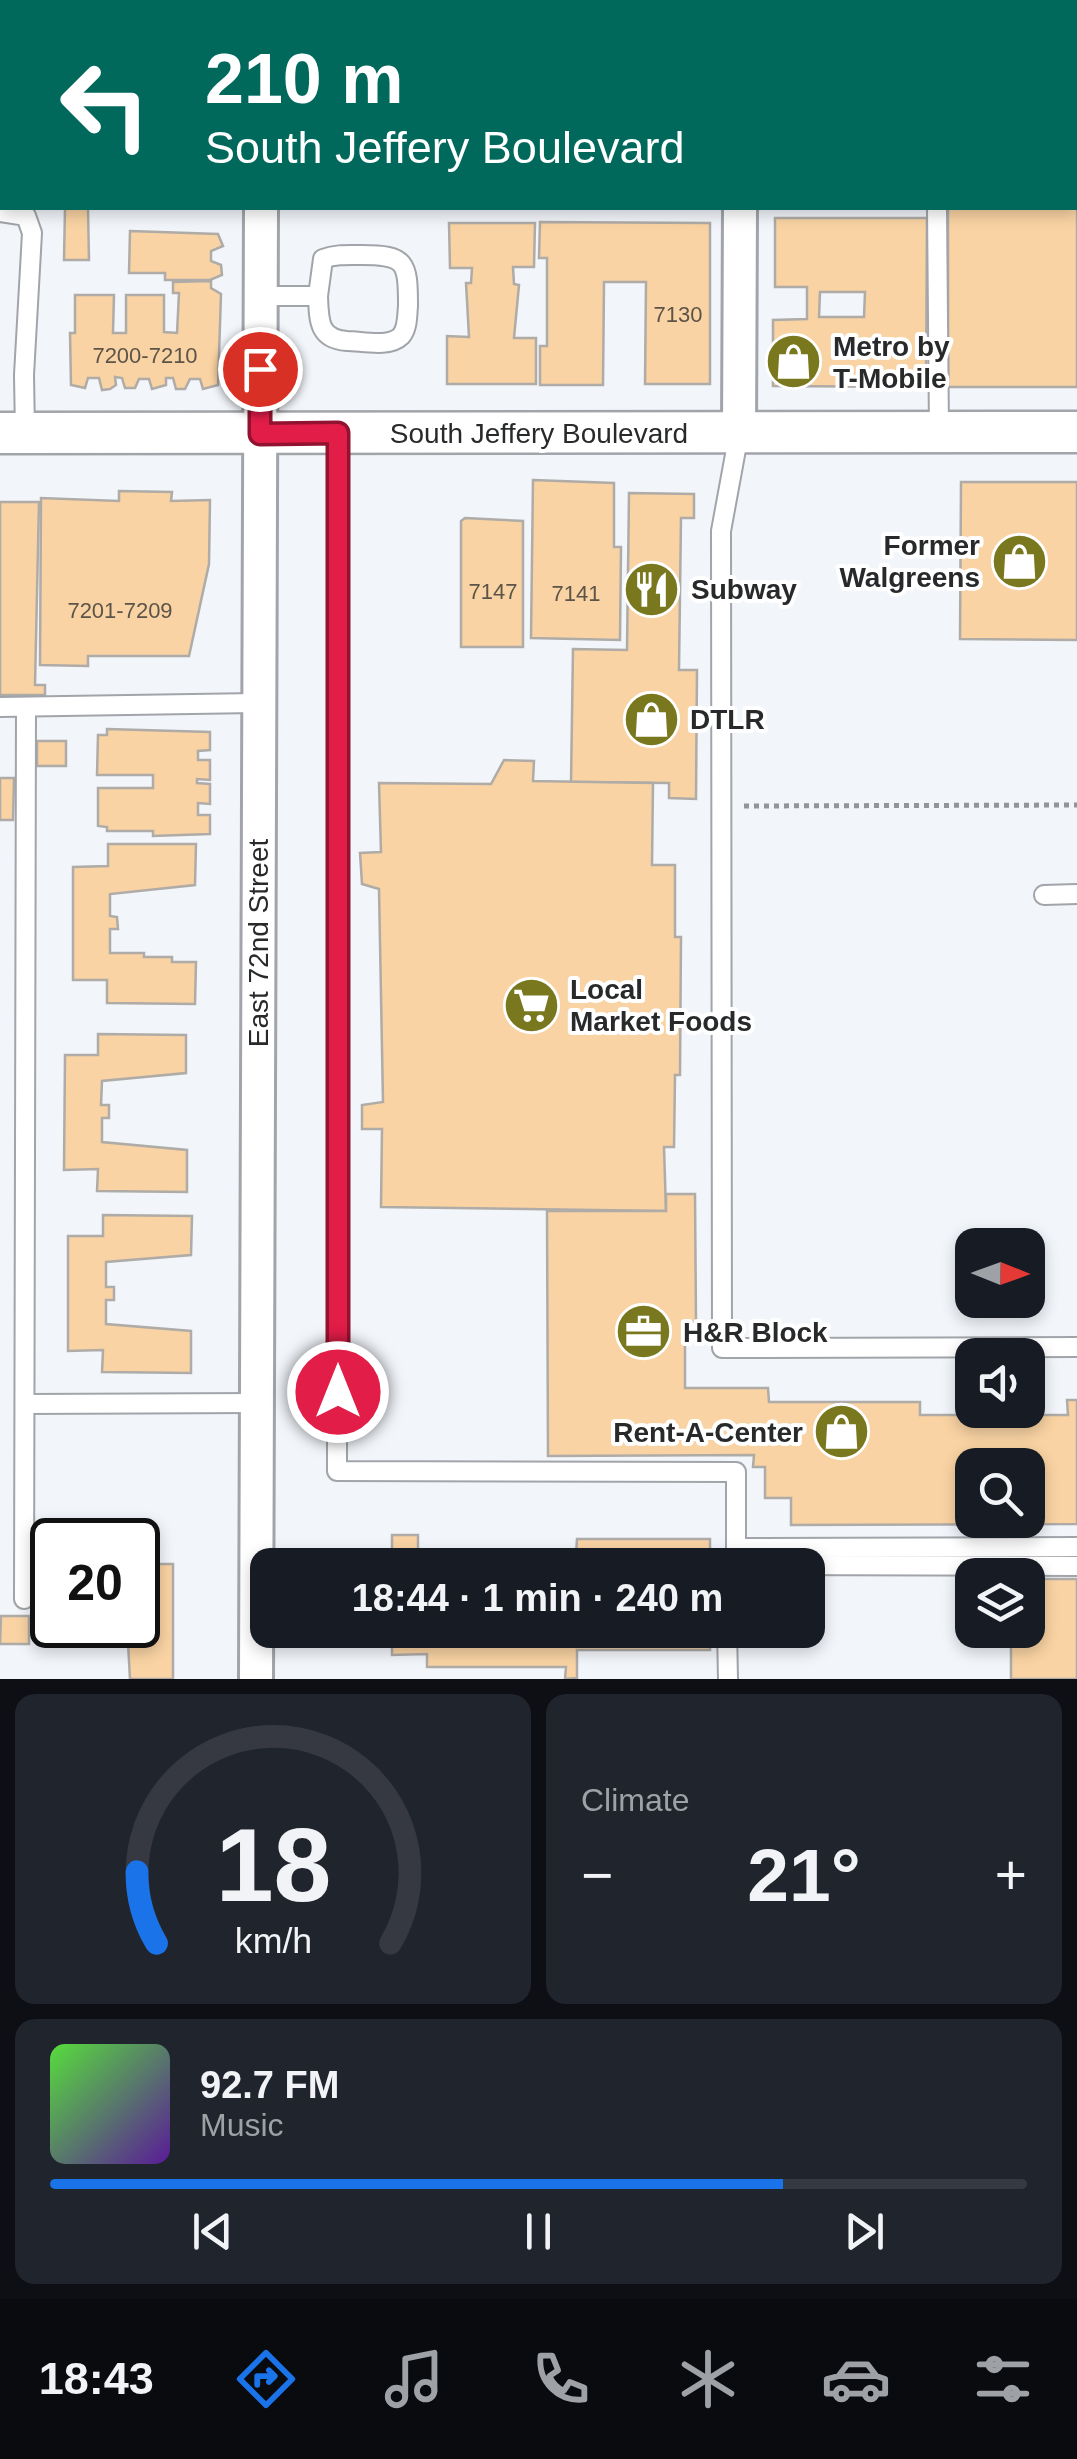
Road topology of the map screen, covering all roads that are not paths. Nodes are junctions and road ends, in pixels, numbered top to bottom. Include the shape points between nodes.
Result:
1 (260, 210) edge
2 (740, 210) edge
3 (937, 210) edge
4 (0, 212) edge
5 (260, 296) junction
6 (318, 296) junction
7 (1077, 432) edge
8 (12, 433) edge
9 (338, 433) junction
10 (739, 433) junction
11 (939, 433) junction
12 (260, 434) junction
13 (259, 704) junction
14 (0, 707) edge
15 (26, 707) junction
16 (1077, 894) edge
17 (1044, 895) dead end
18 (1077, 1347) edge
19 (256, 1403) junction
20 (25, 1404) junction
21 (1077, 1547) edge
22 (825, 1565) edge
23 (1077, 1566) edge
24 (24, 1599) dead end
25 (728, 1648) edge
26 (256, 1679) edge
27 (728, 1679) edge

1 - 5 street, East 72nd Street
2 - 10 street
3 - 11 lane
4 - 8 lane via 26,216 31,226
5 - 6 lane
5 - 12 street, East 72nd Street
6 - 6 lane via 318,322 336,340 387,342 407,322 408,278 393,255 323,259
7 - 11 street, South Jeffery Boulevard
8 - 12 street, South Jeffery Boulevard
9 - 10 street, South Jeffery Boulevard
9 - 12 street, South Jeffery Boulevard
9 - 21 lane via 337,1472 736,1472 736,1548
10 - 11 street, South Jeffery Boulevard
10 - 18 lane via 721,531 722,1348
12 - 13 street, East 72nd Street
13 - 15 lane
13 - 19 street, East 72nd Street
14 - 15 lane
15 - 20 lane
16 - 17 lane
19 - 20 lane
19 - 26 street, East 72nd Street
20 - 24 lane
22 - 23 lane
25 - 27 lane

